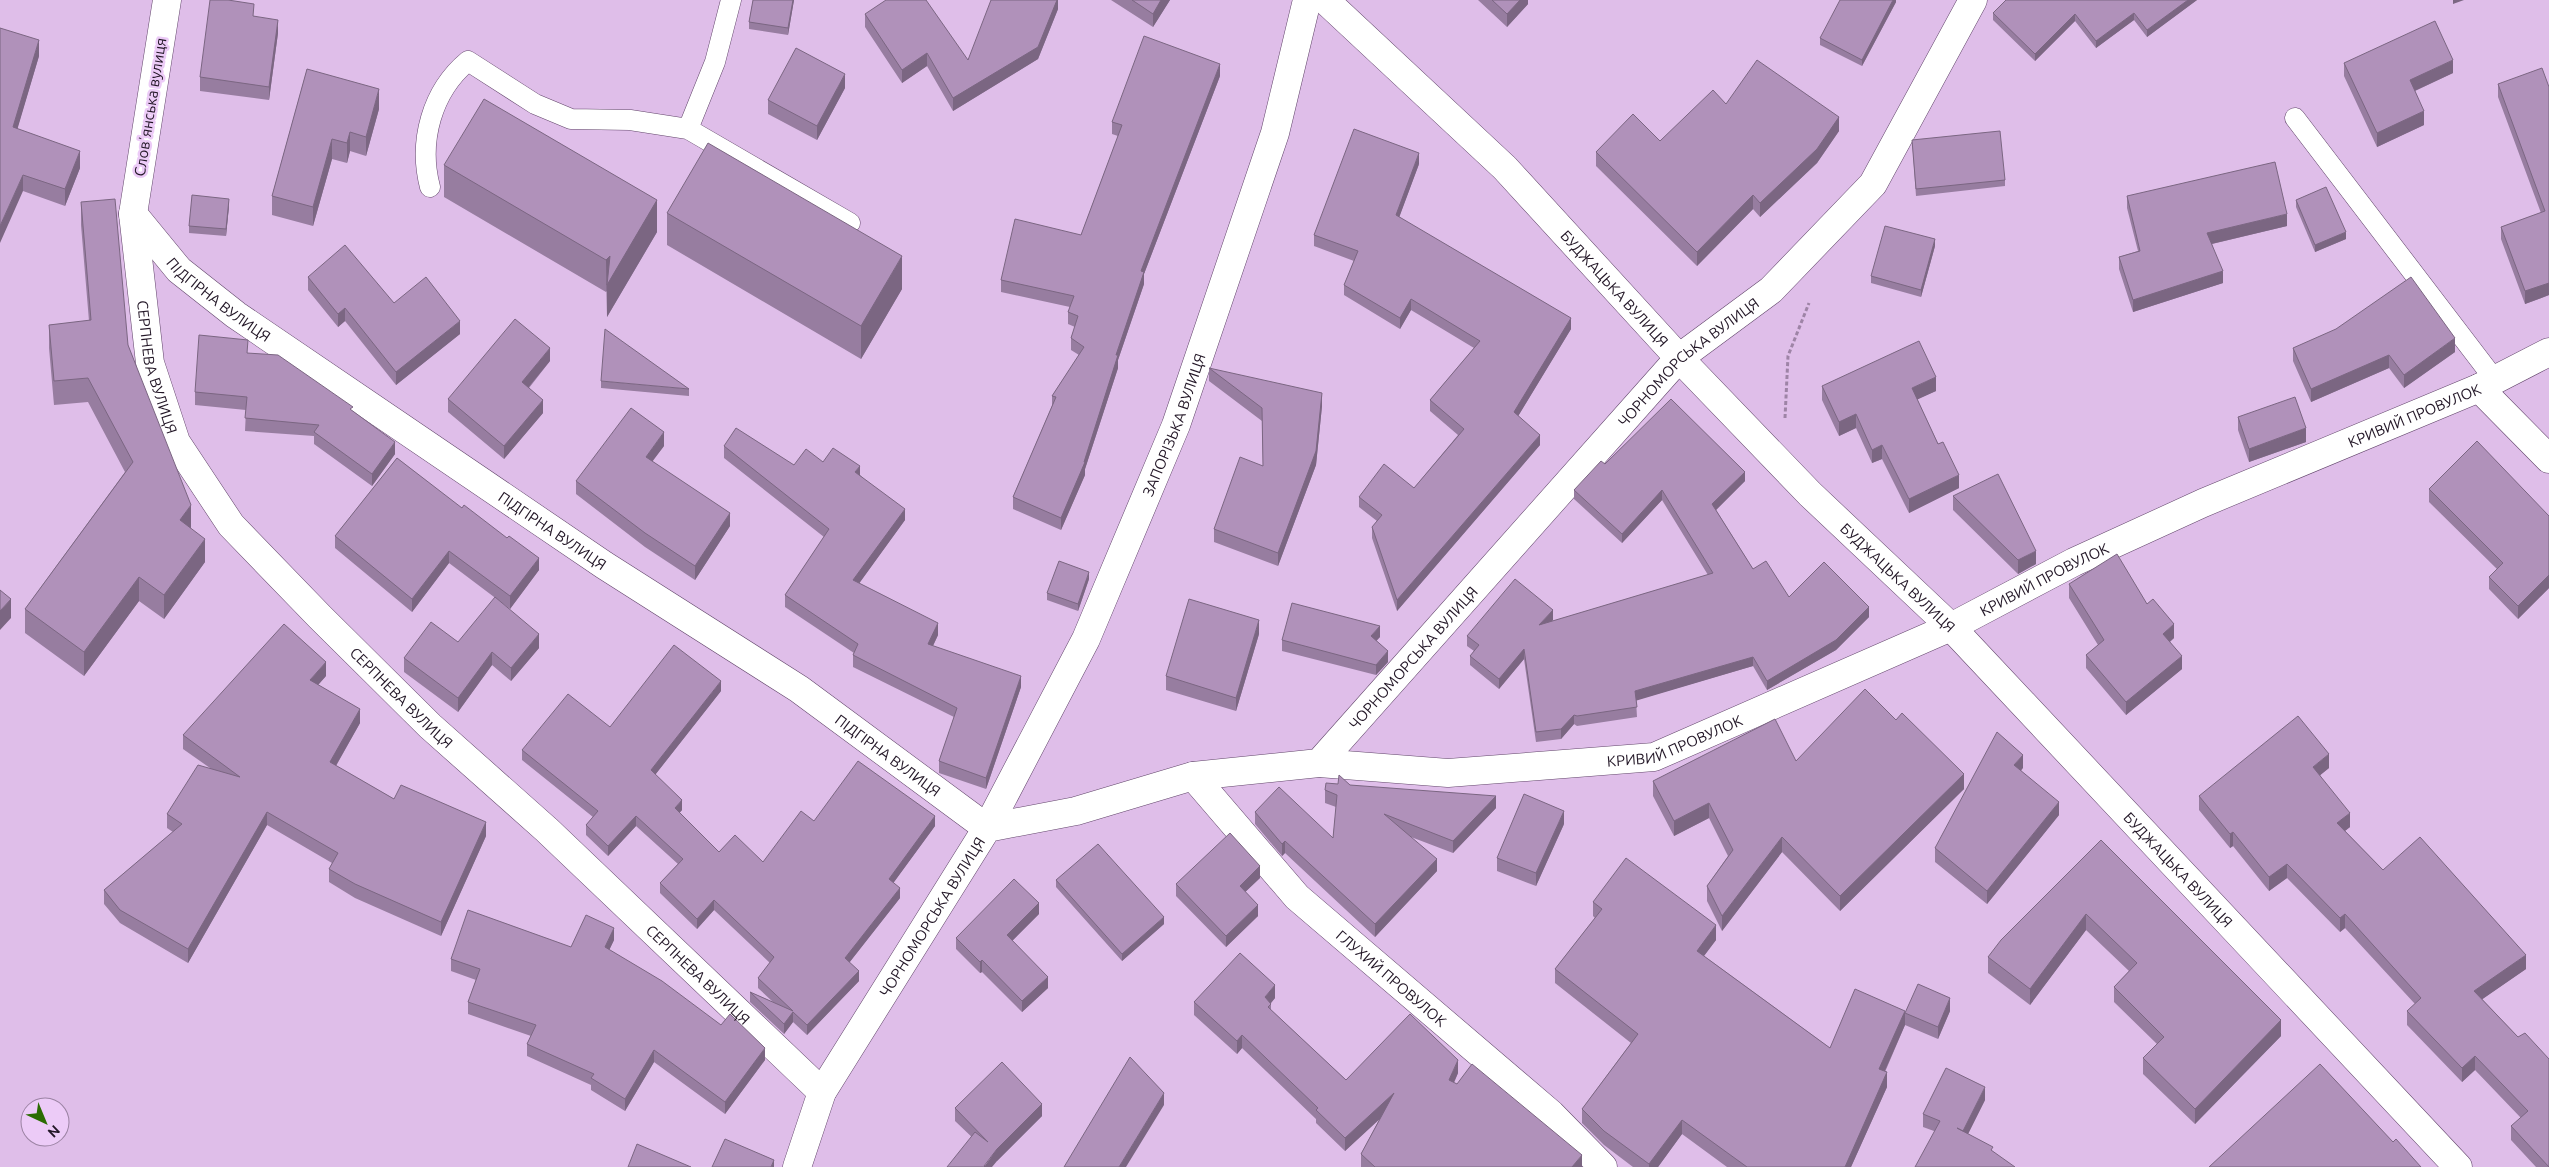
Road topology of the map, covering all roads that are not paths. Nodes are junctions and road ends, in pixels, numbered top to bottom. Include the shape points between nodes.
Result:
1 (167, 0) edge
2 (731, 0) edge
3 (1307, 0) edge
4 (1325, 0) edge
5 (1973, 0) edge
6 (2295, 118) dead end
7 (688, 129) junction
8 (430, 187) dead end
9 (134, 214) junction
10 (850, 223) edge
11 (2549, 352) edge
12 (1679, 358) junction
13 (2487, 384) junction
14 (2549, 459) edge
15 (1951, 628) junction
16 (1319, 763) junction
17 (1193, 776) junction
18 (987, 828) junction
19 (822, 1092) junction
20 (797, 1167) edge
21 (1603, 1167) edge
22 (2458, 1167) edge

1 - 9 street, Словʼянська вулиця
2 - 7 lane via 715,62
3 - 18 street, ЗАПОРІЗЬКА ВУЛИЦЯ via 1275,133 1176,425 1086,639
4 - 12 street, БУДЖАЦЬКА ВУЛИЦЯ via 1505,168
5 - 12 street, ЧОРНОМОРСЬКА ВУЛИЦЯ via 1873,184 1771,290
6 - 13 lane
7 - 8 lane via 630,120 571,119 536,104 468,60 451,75 428,124 424,165
7 - 10 lane
9 - 18 street, ПІДГІРНА ВУЛИЦЯ via 180,270 236,315 604,565 799,690
9 - 19 street, СЕРПНЕВА ВУЛИЦЯ via 150,363 176,442 231,525 430,726 547,830
11 - 13 street, КРИВИЙ ПРОВУЛОК
12 - 15 street, БУДЖАЦЬКА ВУЛИЦЯ via 1810,494
12 - 16 street, ЧОРНОМОРСЬКА ВУЛИЦЯ
13 - 14 street
13 - 15 street, КРИВИЙ ПРОВУЛОК via 2186,511 2074,562
15 - 16 street, КРИВИЙ ПРОВУЛОК via 1654,757 1448,773
15 - 22 street, БУДЖАЦЬКА ВУЛИЦЯ
16 - 17 street, ЧОРНОМОРСЬКА ВУЛИЦЯ
17 - 18 street, ЧОРНОМОРСЬКА ВУЛИЦЯ via 1076,811
17 - 21 street, ГЛУХИЙ ПРОВУЛОК via 1297,897 1551,1114
18 - 19 street, ЧОРНОМОРСЬКА ВУЛИЦЯ
19 - 20 street, ЧОРНОМОРСЬКА ВУЛИЦЯ

